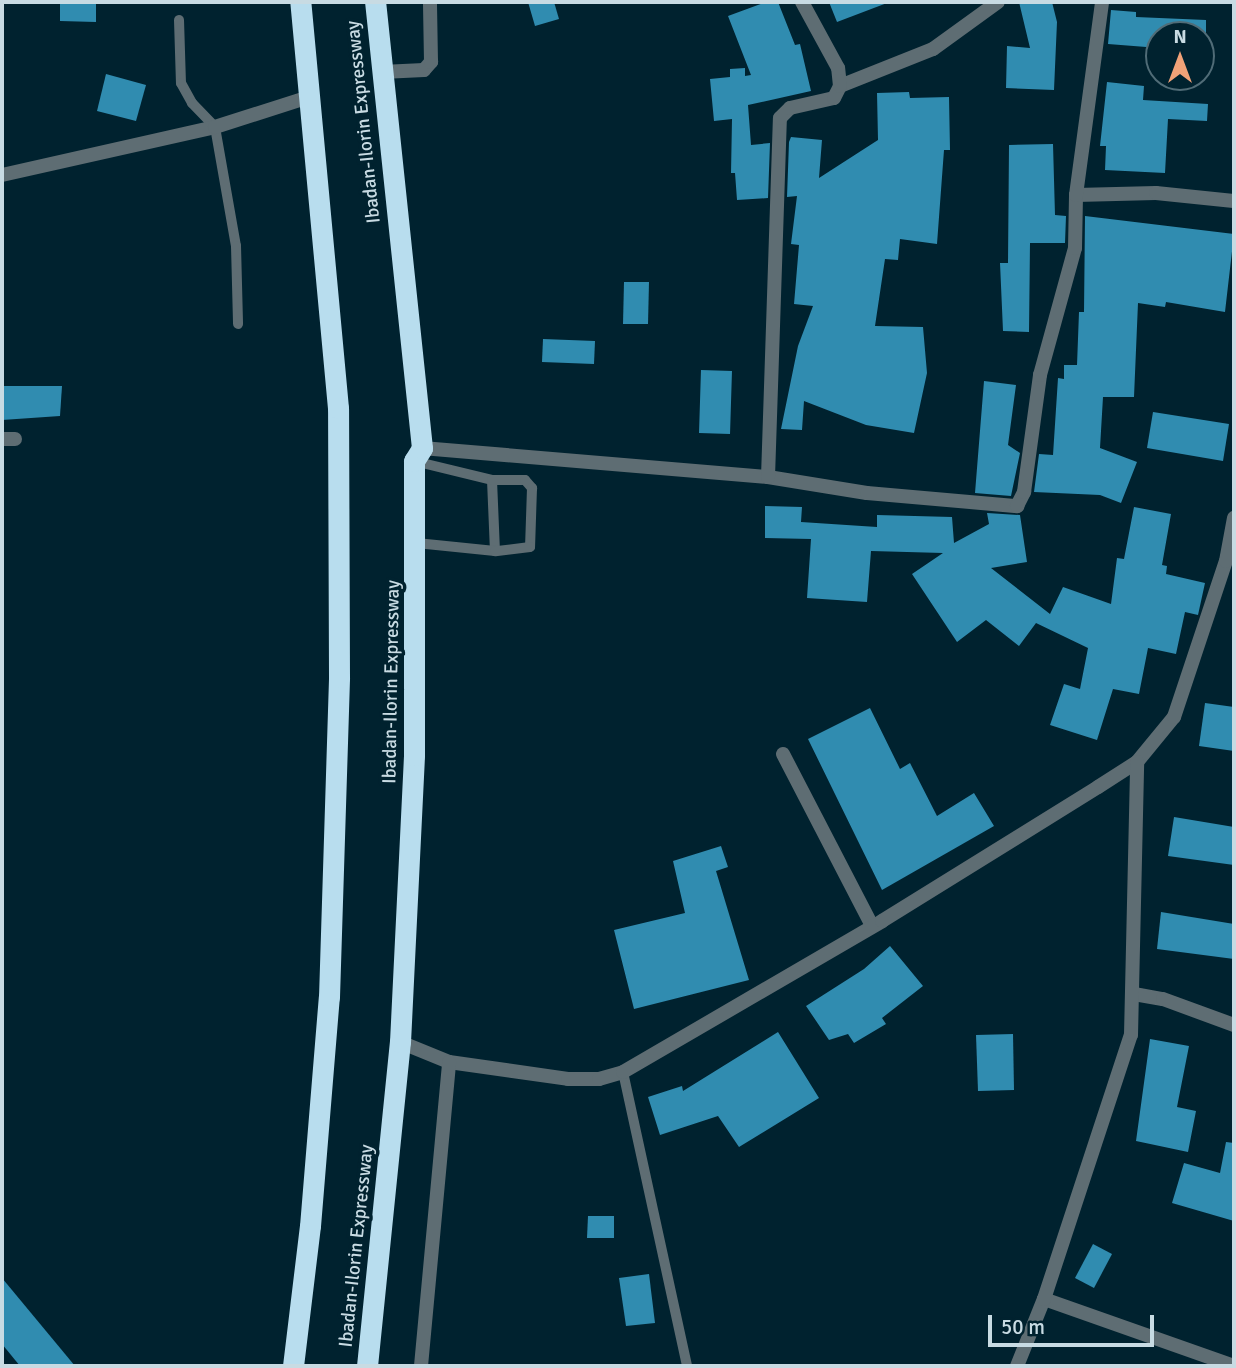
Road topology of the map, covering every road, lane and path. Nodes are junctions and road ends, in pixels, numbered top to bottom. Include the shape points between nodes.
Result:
1 (300, 2) edge
2 (375, 2) edge
3 (430, 2) edge
4 (802, 2) edge
5 (998, 2) edge
6 (1102, 2) edge
7 (179, 20) dead end
8 (382, 72) junction
9 (840, 86) junction
10 (309, 97) junction
11 (215, 127) junction
12 (2, 175) edge
13 (1076, 195) junction
14 (1234, 201) edge
15 (238, 324) dead end
16 (418, 454) junction
17 (768, 477) junction
18 (492, 480) junction
19 (1234, 518) edge
20 (416, 543) junction
21 (495, 551) junction
22 (1230, 561) edge
23 (783, 754) dead end
24 (1137, 762) junction
25 (872, 926) junction
26 (1134, 994) junction
27 (1234, 1024) edge
28 (400, 1042) junction
29 (449, 1062) junction
30 (623, 1072) junction
31 (1044, 1299) junction
32 (293, 1366) edge
33 (367, 1366) edge
34 (421, 1366) edge
35 (687, 1366) edge
36 (1017, 1366) edge
37 (1234, 1366) edge

1 - 10 highway
2 - 8 highway, Ibadan-Ilorin Expressway
3 - 8 street via 431,62 424,70
4 - 9 street via 838,68
5 - 9 street via 933,49
6 - 13 street
7 - 11 lane via 181,83 192,103
8 - 16 highway, Ibadan-Ilorin Expressway
9 - 17 street via 834,98 790,108 780,118
10 - 11 street
10 - 32 highway via 338,408 340,663 329,996
11 - 12 street
11 - 15 lane via 236,246
13 - 14 street via 1156,193
13 - 17 street via 1075,248 1040,375 1024,492 1017,506 867,493
16 - 17 street
16 - 18 lane
16 - 20 highway, Ibadan-Ilorin Expressway
18 - 21 lane
18 - 21 lane via 525,480 532,488 530,547
19 - 22 street
20 - 21 lane
20 - 28 highway, Ibadan-Ilorin Expressway via 414,755
22 - 24 street via 1174,717
23 - 25 street
24 - 25 street
24 - 26 street
25 - 30 street
26 - 27 street via 1163,999
26 - 31 street via 1123,1069 1056,1253
28 - 29 street
28 - 33 highway, Ibadan-Ilorin Expressway
29 - 30 street via 568,1079 599,1079
29 - 34 street
30 - 35 lane
31 - 36 street
31 - 37 street

